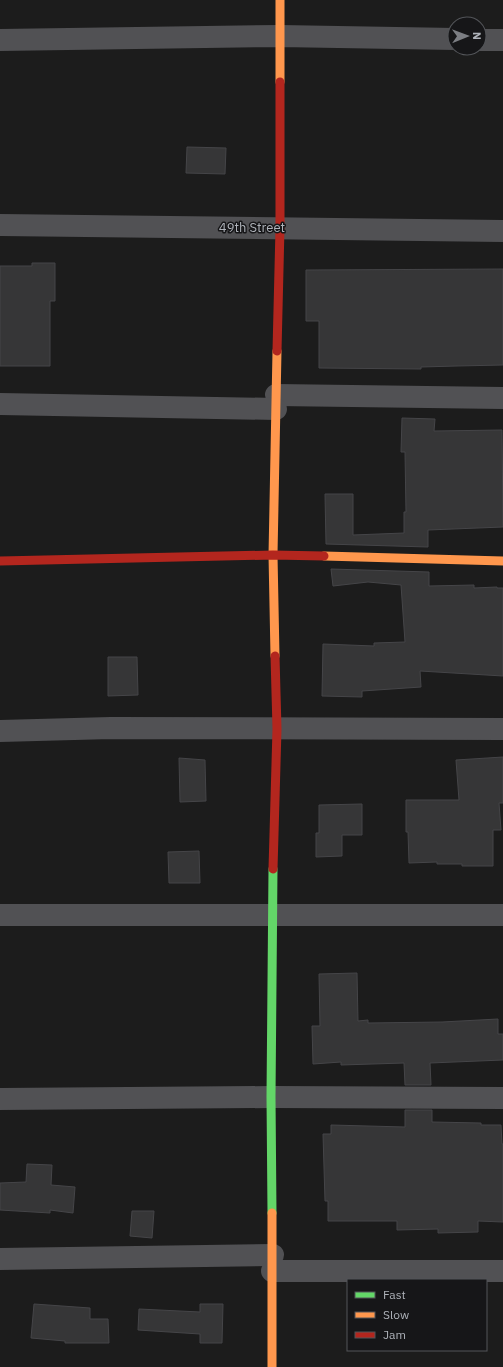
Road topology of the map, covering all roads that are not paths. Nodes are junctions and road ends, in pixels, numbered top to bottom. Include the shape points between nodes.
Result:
1 (280, 0) edge
2 (280, 36) junction
3 (447, 39) edge
4 (0, 40) edge
5 (487, 40) edge
6 (503, 40) edge
7 (0, 226) edge
8 (280, 228) junction
9 (503, 230) edge
10 (503, 398) edge
11 (276, 402) junction
12 (0, 404) edge
13 (273, 555) junction
14 (503, 560) edge
15 (0, 561) edge
16 (277, 729) junction
17 (503, 729) edge
18 (0, 731) edge
19 (0, 915) edge
20 (272, 915) junction
21 (503, 915) edge
22 (271, 1097) junction
23 (503, 1098) edge
24 (0, 1099) edge
25 (0, 1260) edge
26 (273, 1263) junction
27 (503, 1271) edge
28 (272, 1367) edge

1 - 2 street
2 - 3 street
2 - 4 street
2 - 8 street
5 - 6 street
7 - 8 street, 49th Street
8 - 9 street, 49th Street
8 - 11 street
10 - 11 street
11 - 12 street
11 - 13 street
13 - 14 street
13 - 15 street
13 - 16 street
16 - 17 street
16 - 18 street via 111,728
16 - 20 street
19 - 20 street
20 - 21 street
20 - 22 street
22 - 23 street
22 - 24 street
22 - 26 street
25 - 26 street
26 - 27 street
26 - 28 street

